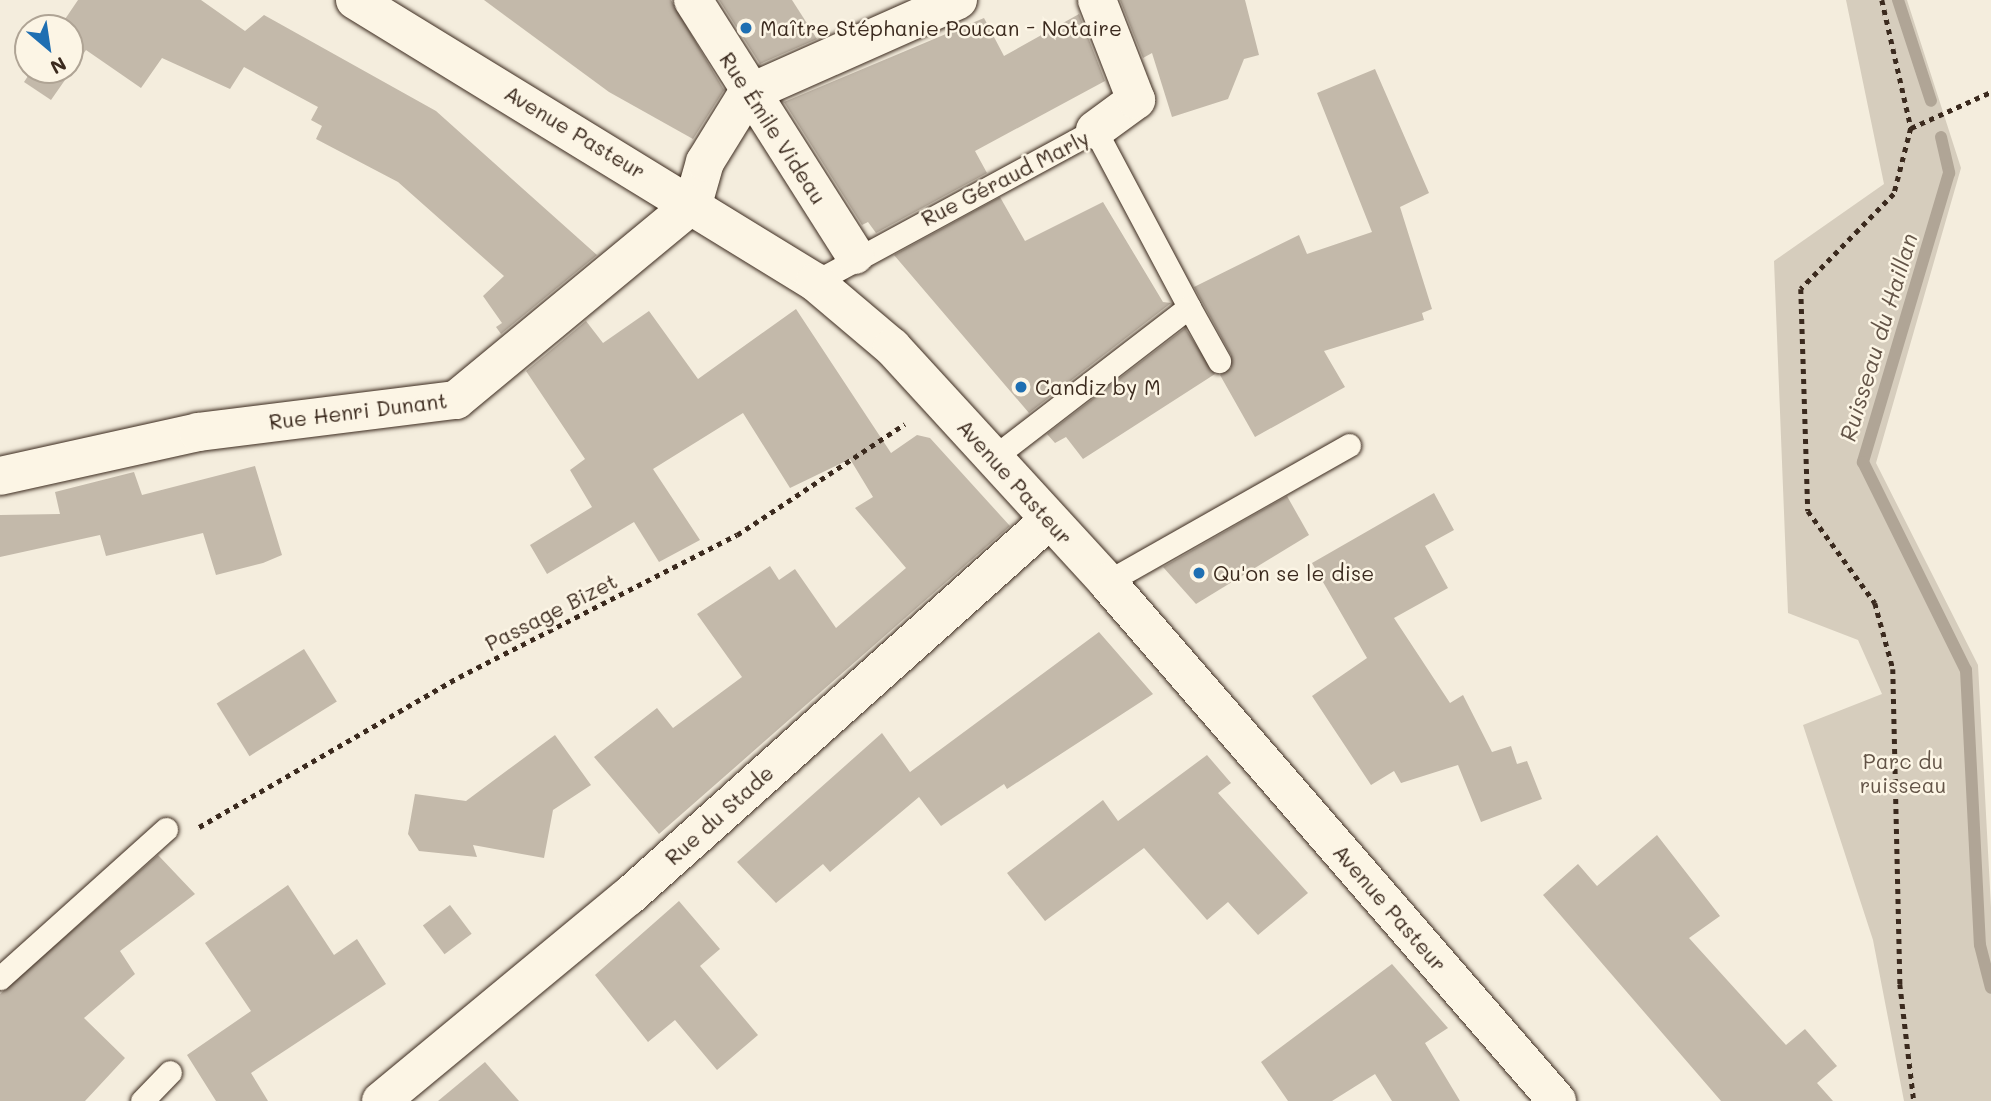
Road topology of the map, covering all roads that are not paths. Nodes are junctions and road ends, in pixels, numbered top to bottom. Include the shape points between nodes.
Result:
1 (355, 0) edge
2 (693, 0) edge
3 (958, 0) edge
4 (1097, 0) edge
5 (747, 94) junction
6 (1095, 130) junction
7 (693, 204) junction
8 (855, 254) junction
9 (815, 282) junction
10 (1189, 307) junction
11 (1219, 360) dead end
12 (1349, 445) dead end
13 (993, 457) junction
14 (0, 476) edge
15 (1049, 520) junction
16 (1107, 582) junction
17 (166, 829) road end
18 (0, 978) edge
19 (170, 1072) dead end
20 (142, 1101) edge
21 (381, 1101) edge
22 (1557, 1101) edge

1 - 7 street, Avenue Pasteur
2 - 5 street, Rue Émile Videau
3 - 5 street
4 - 6 street via 1136,100
5 - 7 street via 705,162
5 - 8 street, Rue Émile Videau
6 - 8 lane, Rue Géraud Marly
6 - 10 lane, Rue Géraud Marly
7 - 9 street, Avenue Pasteur
7 - 14 street, Rue Henri Dunant via 456,400 198,432
8 - 9 lane, Rue Géraud Marly
9 - 13 street, Avenue Pasteur via 892,347
10 - 11 lane, Rue Géraud Marly
10 - 13 lane
12 - 16 lane
13 - 15 street, Avenue Pasteur
15 - 16 street, Avenue Pasteur
15 - 21 street, Rue du Stade via 628,897
16 - 22 street, Avenue Pasteur
17 - 18 lane
19 - 20 lane

